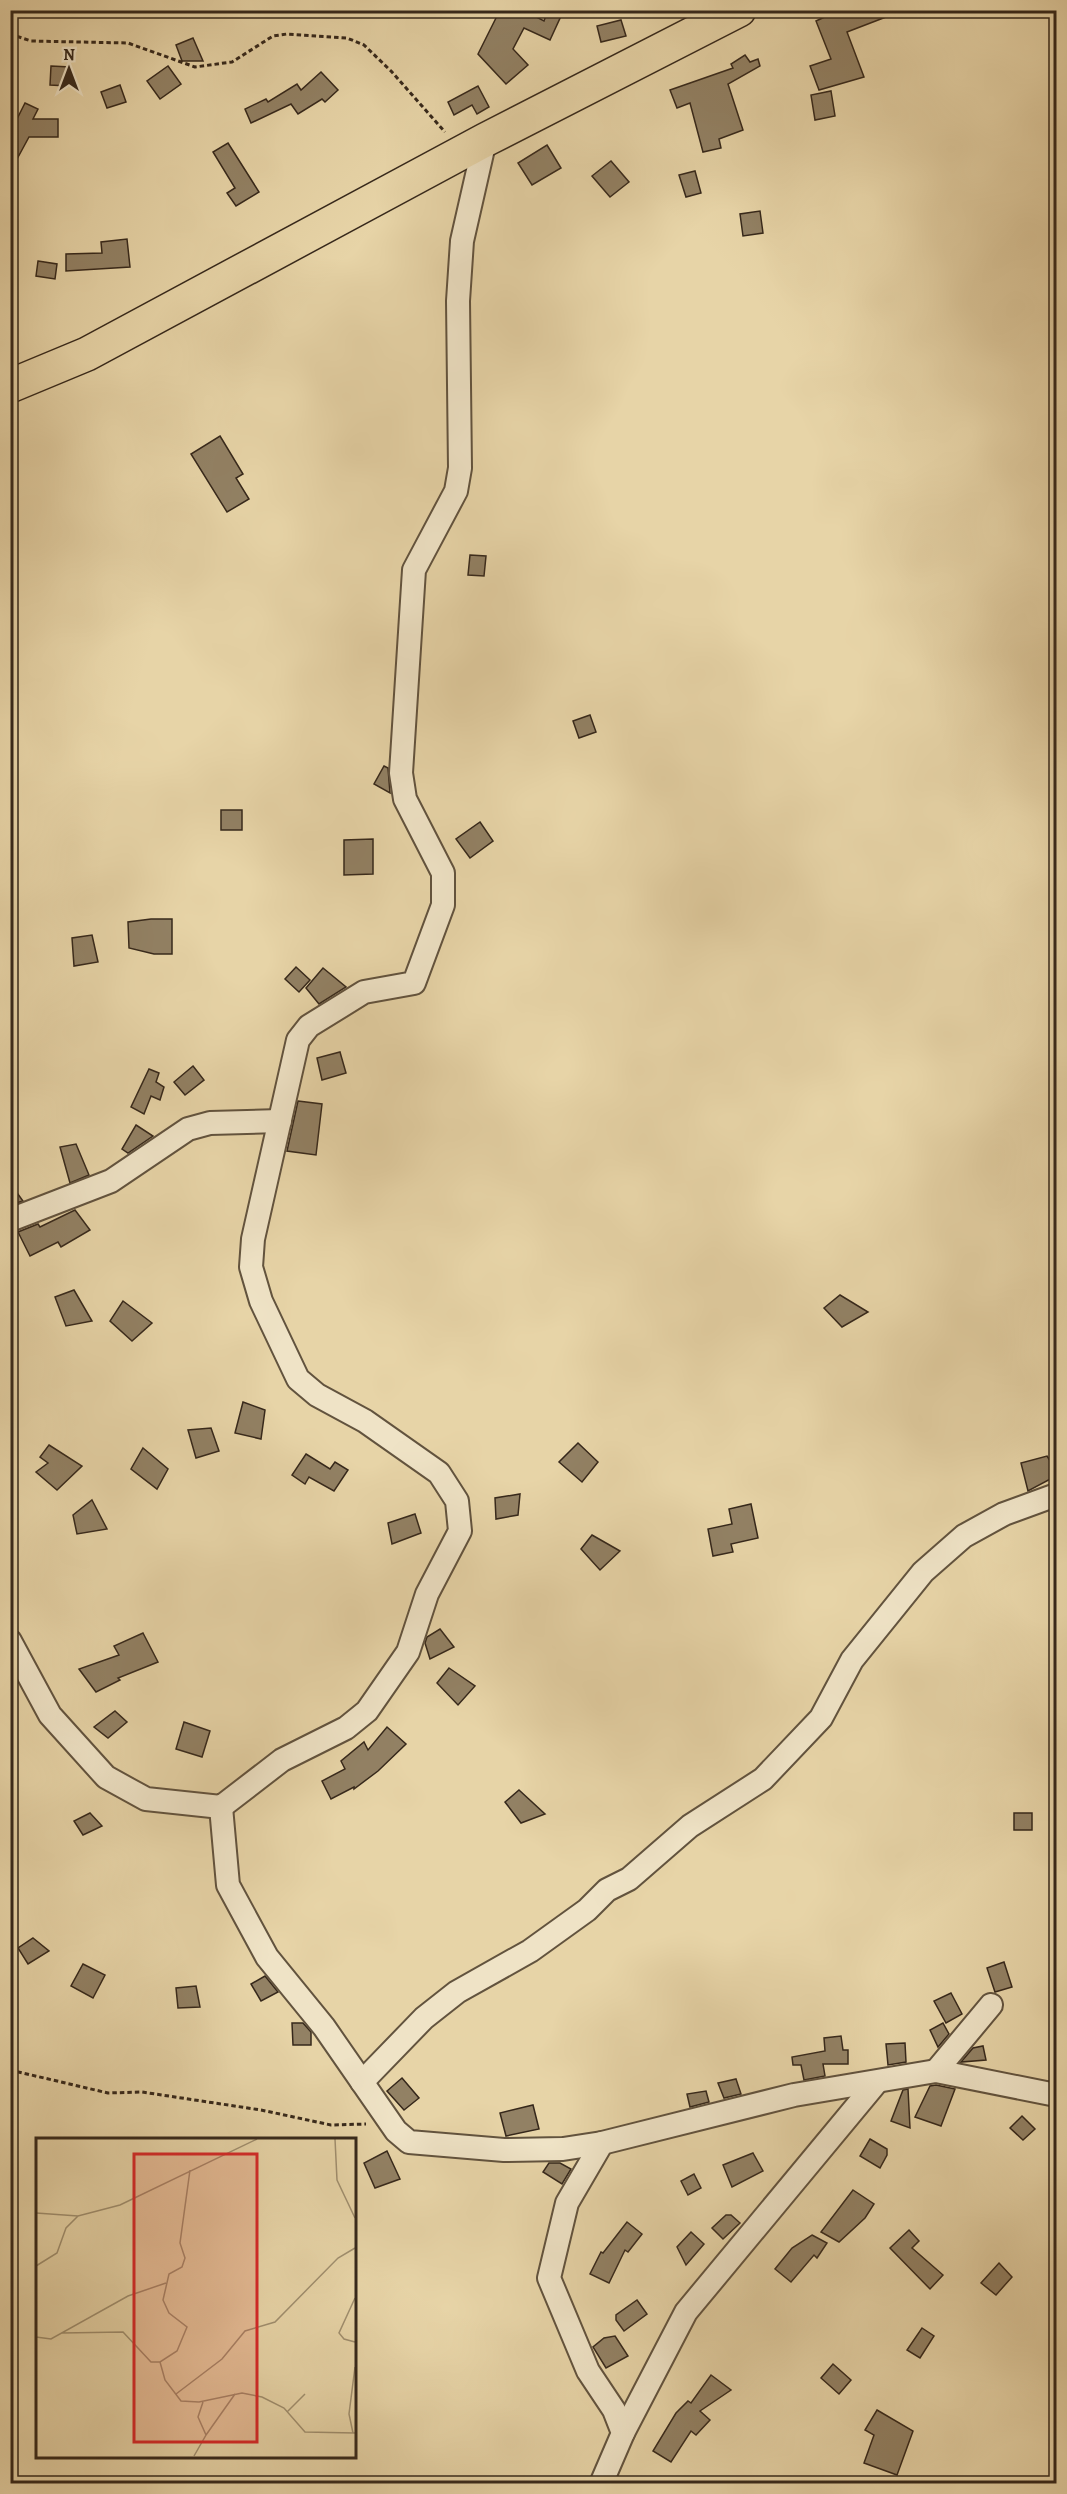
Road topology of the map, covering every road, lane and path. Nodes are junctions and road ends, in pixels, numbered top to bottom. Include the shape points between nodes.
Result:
1 (739, 10) edge
2 (10, 34) edge
3 (474, 146) junction
4 (10, 386) edge
5 (280, 1120) junction
6 (10, 1221) edge
7 (1056, 1495) edge
8 (10, 1641) edge
9 (221, 1807) junction
10 (992, 2004) dead end
11 (10, 2070) edge
12 (936, 2071) junction
13 (362, 2082) junction
14 (876, 2083) junction
15 (1056, 2095) edge
16 (396, 2131) junction
17 (602, 2143) junction
18 (623, 2433) junction
19 (602, 2484) edge

1 - 3 main road
2 - 3 path via 31,41 128,43 195,67 232,62 273,36 347,38 364,45
3 - 4 main road via 87,354
3 - 5 street via 458,301 460,468 456,491 414,570 401,773 405,800 443,873 443,905 414,983 364,992 309,1026 298,1040
5 - 6 street via 210,1123 188,1129 111,1181
5 - 9 street via 253,1239 251,1267 261,1301 298,1379 439,1473 457,1501 459,1531 428,1594 408,1652 367,1711 346,1728 282,1760
7 - 13 street via 964,1536 923,1572 852,1660 820,1718 763,1779 690,1826 629,1879 607,1890 587,1910 530,1951 457,1992 424,2018
8 - 9 street via 50,1715 106,1777 146,1799
9 - 13 street via 228,1885 267,1957 324,2027
10 - 12 street
11 - 16 path via 108,2093 142,2092 331,2125 372,2124
12 - 14 street
12 - 15 street
13 - 16 street
14 - 17 street via 794,2095
14 - 18 street via 686,2312
16 - 17 street via 409,2142 504,2150 563,2149
17 - 18 street via 567,2203 549,2278 588,2371 614,2410
18 - 19 street

